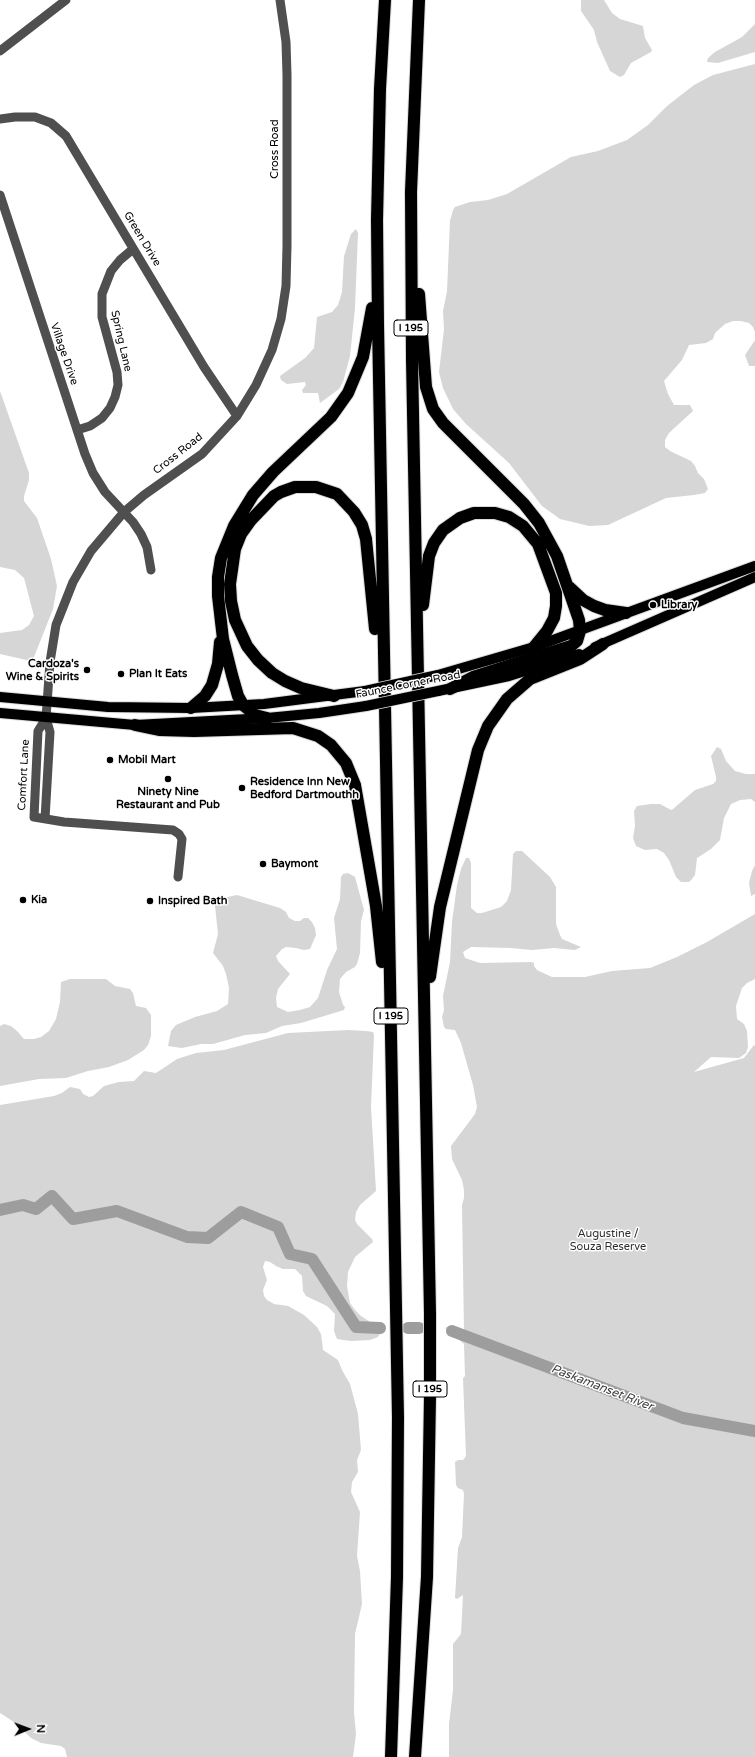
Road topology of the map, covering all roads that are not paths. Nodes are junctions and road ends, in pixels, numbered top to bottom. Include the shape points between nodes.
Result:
1 (66, 0) edge
2 (280, 0) edge
3 (385, 0) edge
4 (419, 0) edge
5 (0, 51) edge
6 (0, 120) edge
7 (0, 195) edge
8 (411, 225) junction
9 (132, 249) junction
10 (377, 276) junction
11 (237, 416) junction
12 (78, 430) junction
13 (124, 512) junction
14 (755, 566) edge
15 (151, 570) dead end
16 (755, 577) edge
17 (707, 584) junction
18 (567, 586) junction
19 (714, 595) junction
20 (626, 613) junction
21 (221, 626) junction
22 (580, 631) junction
23 (603, 644) junction
24 (534, 647) junction
25 (418, 656) junction
26 (384, 676) junction
27 (450, 689) junction
28 (334, 696) junction
29 (0, 697) edge
30 (47, 702) junction
31 (243, 705) junction
32 (191, 708) junction
33 (0, 713) edge
34 (46, 718) junction
35 (267, 718) junction
36 (135, 725) junction
37 (45, 819) junction
38 (178, 877) dead end
39 (391, 1010) junction
40 (425, 1020) junction
41 (391, 1757) edge
42 (415, 1757) edge

1 - 5 street
2 - 11 street, Cross Road via 286,42 287,78 286,286 281,319 272,350 256,385
3 - 10 highway, I 195 via 378,164
4 - 8 highway, I 195
6 - 9 street, Green Drive via 22,116 35,117 52,123 62,131
7 - 12 street, Village Drive
8 - 18 highway via 419,286 425,379 430,402 443,423 524,504 539,523 557,556
8 - 25 highway, I 195
9 - 11 street, Green Drive
9 - 12 street, Spring Lane via 111,271 102,294 102,317 117,372 118,385 115,397 102,418
10 - 21 highway via 363,356 348,392 331,417 259,487 228,536 218,577
10 - 26 highway, I 195
11 - 13 street, Cross Road via 202,454
12 - 13 street, Village Drive via 93,473
13 - 15 street, Village Drive via 144,541
13 - 30 street, Cross Road via 91,551 68,592 54,636
14 - 17 main road, Faunce Corner Road
16 - 19 main road, Faunce Corner Road
17 - 19 main road
17 - 20 main road, Faunce Corner Road
18 - 20 highway via 582,600 594,606
18 - 22 highway
19 - 23 main road, Faunce Corner Road
20 - 22 main road, Faunce Corner Road
21 - 31 highway via 238,696
21 - 32 highway via 218,664 212,685 205,696
22 - 24 main road, Faunce Corner Road
22 - 27 highway via 577,641 571,646 473,677
23 - 27 main road, Faunce Corner Road via 533,669
23 - 40 highway via 580,659 530,679 502,705 486,730 478,750 440,907
24 - 25 highway via 550,626 556,606 555,587 542,553 529,531 516,521 503,514 481,512 460,518 449,525 438,536 431,549
24 - 28 main road, Faunce Corner Road, bridge via 438,675
25 - 40 highway, I 195
26 - 28 highway via 376,636 367,547 358,519 349,505 330,491 309,486 288,489 261,507 241,534 230,575 233,611 238,629 247,646 265,668 278,678 301,688
26 - 39 highway, I 195
27 - 35 main road, Faunce Corner Road, bridge via 366,706
28 - 31 main road, Faunce Corner Road
29 - 30 main road, Faunce Corner Road
30 - 32 main road, Faunce Corner Road via 122,708
30 - 34 street, Cross Road
31 - 32 main road, Faunce Corner Road
31 - 35 highway via 255,715
33 - 34 main road, Faunce Corner Road
34 - 36 main road, Faunce Corner Road
34 - 37 street, Comfort Lane via 50,732
34 - 37 street, Comfort Lane via 38,731 34,817
35 - 36 main road, Faunce Corner Road
36 - 39 highway via 159,730 194,731 293,728 318,736 336,749 346,763 355,785
37 - 38 street via 177,832 182,842
39 - 41 highway, I 195 via 398,1438 397,1577
40 - 42 highway, I 195 via 430,1445 425,1616

